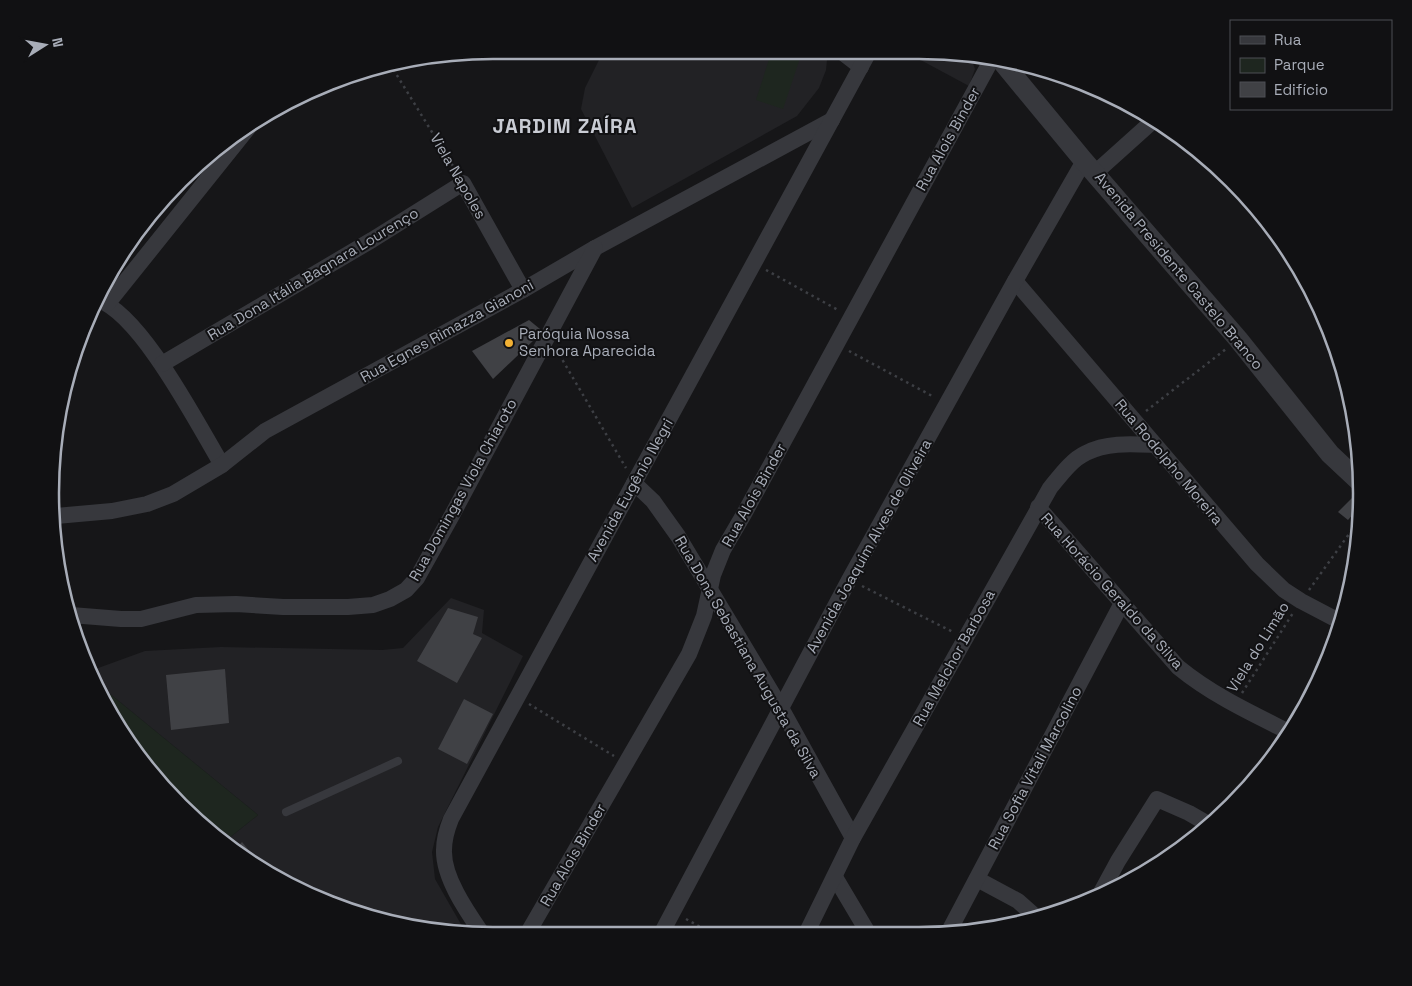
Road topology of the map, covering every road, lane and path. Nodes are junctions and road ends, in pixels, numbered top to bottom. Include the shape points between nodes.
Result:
1 (850, 59) edge
2 (865, 59) edge
3 (989, 64) edge
4 (860, 67) junction
5 (1007, 68) edge
6 (394, 71) edge
7 (832, 120) junction
8 (1148, 124) edge
9 (234, 144) edge
10 (1090, 167) junction
11 (463, 183) junction
12 (595, 248) junction
13 (754, 263) junction
14 (1015, 281) junction
15 (523, 290) junction
16 (106, 298) edge
17 (103, 301) edge
18 (850, 317) junction
19 (548, 335) junction
20 (1238, 340) junction
21 (836, 344) junction
22 (162, 364) junction
23 (946, 404) junction
24 (1134, 420) junction
25 (1155, 445) junction
26 (222, 466) junction
27 (1352, 476) edge
28 (634, 483) junction
29 (1038, 507) junction
30 (60, 516) edge
31 (1351, 531) edge
32 (849, 580) junction
33 (710, 590) junction
34 (1301, 601) junction
35 (1122, 603) junction
36 (77, 615) edge
37 (1334, 618) edge
38 (965, 639) junction
39 (517, 697) junction
40 (1235, 705) junction
41 (781, 708) junction
42 (1283, 729) edge
43 (398, 761) dead end
44 (625, 763) junction
45 (286, 812) dead end
46 (1203, 821) edge
47 (853, 838) junction
48 (835, 877) junction
49 (977, 879) junction
50 (1105, 885) edge
51 (674, 912) junction
52 (1031, 912) edge
53 (478, 926) edge
54 (952, 926) edge
55 (531, 927) edge
56 (665, 927) edge
57 (700, 927) edge
58 (810, 927) edge
59 (865, 927) edge

1 - 4 street
2 - 4 street, Avenida Eugênio Negri
3 - 18 street, Rua Alois Binder
4 - 7 street, Avenida Eugênio Negri
5 - 10 street, Avenida Presidente Castelo Branco
6 - 11 path, Viela Napoles
7 - 12 street, Rua Egnes Rimazza Gianoni
7 - 13 street, Avenida Eugênio Negri
8 - 10 street, Avenida Joaquim Alves de Oliveira
9 - 16 street
10 - 14 street, Avenida Joaquim Alves de Oliveira
10 - 20 street, Avenida Presidente Castelo Branco
11 - 15 street, Viela Napoles
11 - 22 street, Rua Dona Itália Bagnara Lourenço
12 - 15 street, Rua Egnes Rimazza Gianoni
12 - 19 street, Rua Domingas Viola Chiaroto
13 - 18 path
13 - 28 street, Avenida Eugênio Negri
14 - 23 street, Avenida Joaquim Alves de Oliveira
14 - 24 street, Rua Rodolpho Moreira
15 - 26 street, Rua Egnes Rimazza Gianoni via 265,431
17 - 22 street via 133,327
18 - 21 street, Rua Alois Binder
19 - 28 path
19 - 36 street, Rua Domingas Viola Chiaroto via 417,578 406,590 373,605 348,607 196,605 141,619
20 - 24 path
20 - 27 street, Avenida Presidente Castelo Branco via 1330,454
21 - 23 path
21 - 33 street, Rua Alois Binder via 723,550
22 - 26 street
23 - 32 street, Avenida Joaquim Alves de Oliveira
24 - 25 street, Rua Rodolpho Moreira
25 - 29 street, Rua Melchor Barbosa via 1124,443 1085,453 1066,468
25 - 34 street, Rua Rodolpho Moreira via 1257,564 1284,590
26 - 30 street, Rua Egnes Rimazza Gianoni via 174,494 147,504
28 - 33 street, Rua Dona Sebastiana Augusta da Silva via 678,536
28 - 39 street, Avenida Eugênio Negri
29 - 35 street, Rua Horácio Geraldo da Silva
29 - 38 street, Rua Melchor Barbosa
31 - 34 path, Viela do Limão
32 - 38 path
32 - 41 street, Avenida Joaquim Alves de Oliveira
33 - 41 street, Rua Dona Sebastiana Augusta da Silva
33 - 44 street, Rua Alois Binder via 689,654
34 - 37 street, Rua Rodolpho Moreira
34 - 40 path, Viela do Limão
35 - 40 street, Rua Horácio Geraldo da Silva via 1178,667
35 - 49 street, Rua Sofia Vitali Marcolino
38 - 47 street, Rua Melchor Barbosa
39 - 44 path
39 - 53 street, Avenida Eugênio Negri via 446,833 446,868
40 - 42 street, Rua Horácio Geraldo da Silva
41 - 47 street, Rua Dona Sebastiana Augusta da Silva
41 - 51 street, Avenida Joaquim Alves de Oliveira
43 - 45 lane
44 - 55 street, Rua Alois Binder
46 - 50 street via 1157,799
47 - 48 street, Rua Melchor Barbosa
48 - 58 street, Rua Melchor Barbosa
48 - 59 street
49 - 52 street via 1018,901
49 - 54 street, Rua Sofia Vitali Marcolino
51 - 56 street, Avenida Joaquim Alves de Oliveira
51 - 57 path

